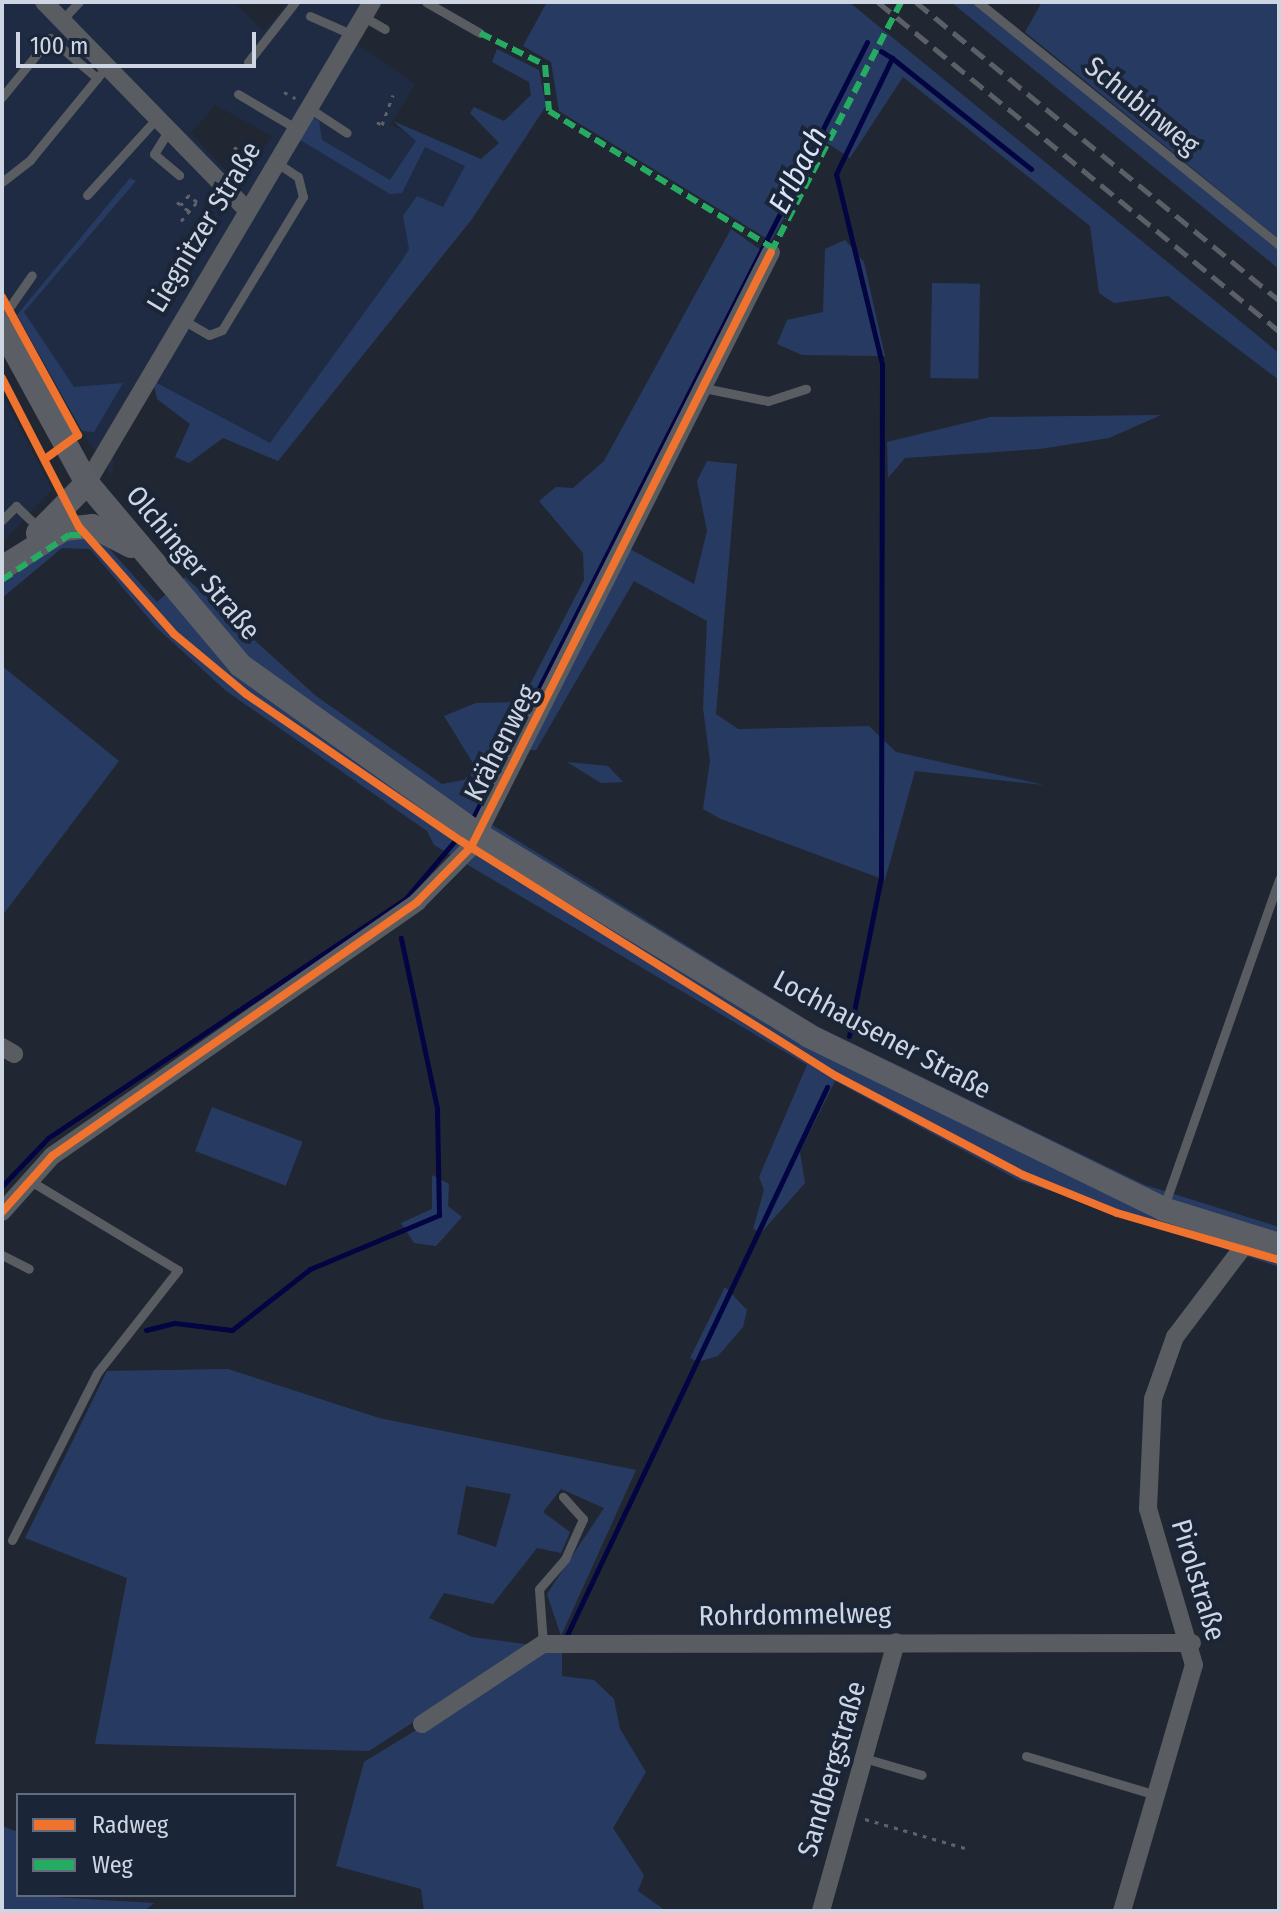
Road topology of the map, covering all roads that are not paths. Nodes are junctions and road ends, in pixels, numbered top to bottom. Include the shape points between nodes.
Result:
1 (44, 2) edge
2 (79, 2) edge
3 (295, 2) edge
4 (426, 2) edge
5 (978, 2) edge
6 (368, 9) edge
7 (310, 16) dead end
8 (62, 20) junction
9 (385, 29) dead end
10 (480, 33) dead end
11 (353, 35) junction
12 (248, 62) dead end
13 (102, 72) junction
14 (238, 94) dead end
15 (2, 97) edge
16 (304, 104) junction
17 (163, 124) junction
18 (297, 129) junction
19 (347, 133) dead end
20 (268, 163) junction
21 (179, 175) dead end
22 (2, 182) edge
23 (87, 195) dead end
24 (248, 211) junction
25 (1279, 245) edge
26 (771, 252) dead end
27 (32, 275) dead end
28 (2, 318) edge
29 (182, 319) junction
30 (2, 328) edge
31 (704, 388) junction
32 (806, 389) dead end
33 (87, 483) junction
34 (2, 520) edge
35 (41, 530) junction
36 (141, 552) junction
37 (2, 560) edge
38 (2, 568) edge
39 (479, 835) junction
40 (1279, 879) edge
41 (29, 1180) junction
42 (1163, 1209) junction
43 (2, 1212) edge
44 (1250, 1238) junction
45 (1279, 1245) edge
46 (2, 1255) edge
47 (29, 1269) dead end
48 (563, 1497) dead end
49 (12, 1540) dead end
50 (896, 1642) junction
51 (1192, 1643) junction
52 (543, 1644) junction
53 (422, 1724) dead end
54 (1026, 1756) dead end
55 (864, 1758) junction
56 (922, 1775) dead end
57 (1146, 1792) dead end
58 (821, 1911) edge
59 (1122, 1911) edge

1 - 8 street
2 - 8 lane
3 - 12 lane
4 - 10 lane
5 - 25 lane, Schubinweg
6 - 9 lane
6 - 11 street, Liegnitzer Straße
7 - 11 lane
8 - 13 street
11 - 16 street, Liegnitzer Straße
13 - 15 lane via 50,38
13 - 17 street
13 - 22 lane via 30,160
14 - 18 lane
16 - 18 street, Liegnitzer Straße
16 - 19 lane
17 - 21 lane via 154,154
17 - 23 lane
17 - 24 street
18 - 20 street, Liegnitzer Straße
20 - 24 street, Liegnitzer Straße
20 - 29 lane via 298,177 303,197 222,330 209,335
24 - 29 street, Liegnitzer Straße
26 - 31 street, Krähenweg
27 - 28 lane
29 - 33 street, Liegnitzer Straße
30 - 33 main road, Olchinger Straße
31 - 32 lane via 768,401
31 - 39 street, Krähenweg
33 - 35 main road
33 - 36 main road, Olchinger Straße
34 - 35 lane via 16,506
35 - 37 main road
36 - 38 main road via 92,526 64,529
36 - 39 main road, Olchinger Straße via 240,665
39 - 41 street, Krähenweg via 417,902 52,1156
39 - 42 main road, Lochhausener Straße via 809,1036
40 - 42 lane
41 - 43 street, Krähenweg
41 - 49 lane via 178,1270 97,1373
42 - 44 main road, Lochhausener Straße
44 - 45 main road, Lochhausener Straße
44 - 51 street, Pirolstraße via 1175,1337 1161,1366 1147,1435 1144,1475 1154,1552
46 - 47 lane
48 - 52 lane via 583,1519 565,1559 539,1589
50 - 51 street, Rohrdommelweg
50 - 52 street, Rohrdommelweg
50 - 55 street, Sandbergstraße
51 - 59 street, Pirolstraße via 1194,1665
52 - 53 street
54 - 57 lane
55 - 56 lane
55 - 58 street, Sandbergstraße

